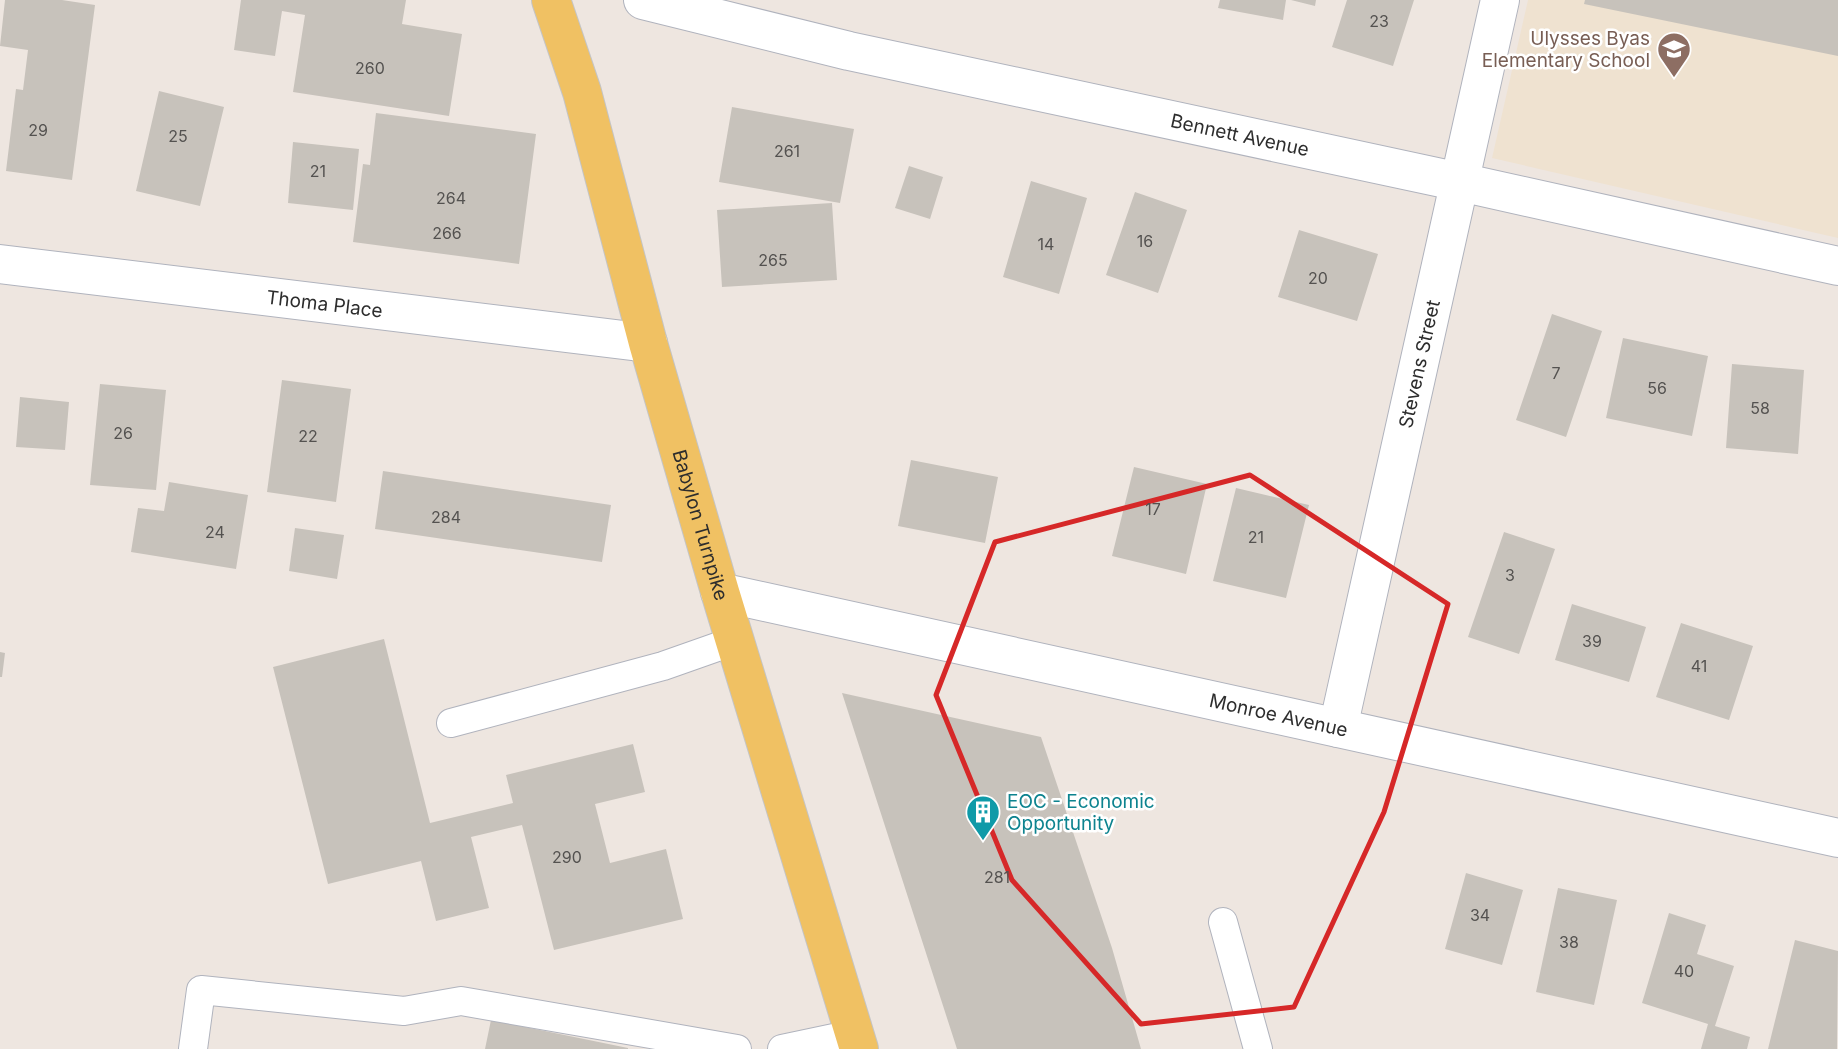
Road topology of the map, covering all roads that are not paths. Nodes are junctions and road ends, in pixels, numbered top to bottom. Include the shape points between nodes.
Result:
1 (551, 0) edge
2 (643, 0) edge
3 (1500, 0) edge
4 (1460, 182) junction
5 (0, 264) edge
6 (1838, 266) edge
7 (648, 343) junction
8 (720, 592) junction
9 (734, 641) junction
10 (452, 723) dead end
11 (1338, 728) junction
12 (1838, 838) edge
13 (1223, 922) dead end
14 (856, 1042) edge
15 (193, 1049) edge
16 (737, 1049) edge
17 (782, 1049) edge
18 (1258, 1049) edge

1 - 7 main road, Babylon Turnpike via 582,92
2 - 4 street, Bennett Avenue via 849,51
3 - 4 street, Stevens Street
4 - 6 street, Bennett Avenue
4 - 11 street, Stevens Street
5 - 7 street, Thoma Place
7 - 8 main road, Babylon Turnpike
8 - 9 main road, Babylon Turnpike
8 - 11 street, Monroe Avenue
9 - 10 lane via 663,666
9 - 14 main road, Babylon Turnpike
11 - 12 street, Monroe Avenue
13 - 18 lane
14 - 17 lane
15 - 16 lane via 201,990 404,1011 461,1001

